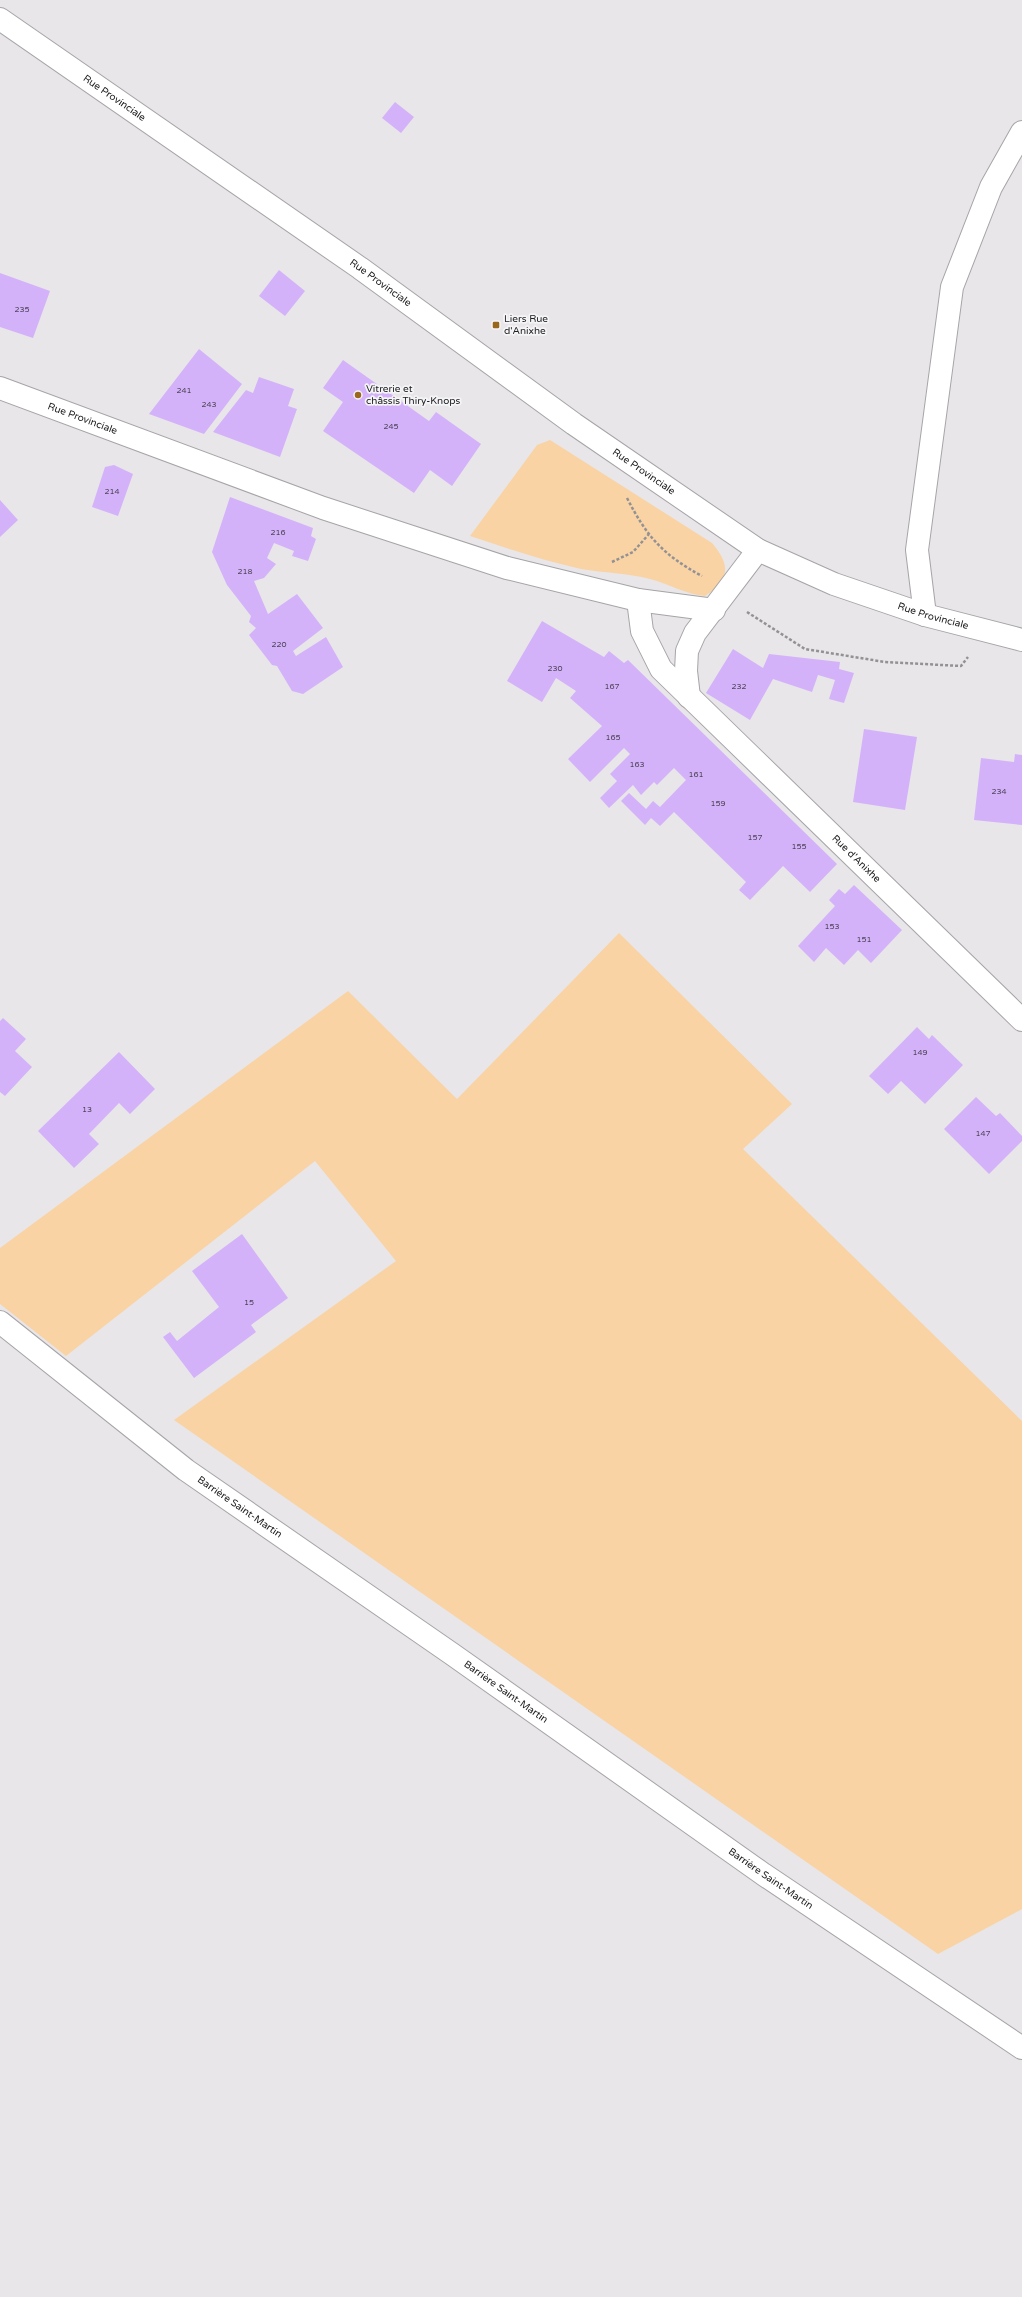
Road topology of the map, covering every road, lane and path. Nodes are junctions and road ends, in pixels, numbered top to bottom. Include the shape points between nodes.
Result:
1 (0, 20) edge
2 (1022, 132) edge
3 (0, 388) edge
4 (629, 462) junction
5 (758, 550) junction
6 (728, 591) junction
7 (638, 600) junction
8 (714, 610) junction
9 (925, 615) junction
10 (988, 631) junction
11 (1022, 640) edge
12 (689, 697) junction
13 (1022, 1020) edge
14 (0, 1322) edge
15 (1022, 2048) edge

1 - 4 street, Rue Provinciale via 360,268
2 - 9 street via 991,187 952,288 917,550
3 - 7 street, Rue Provinciale via 323,508 506,568
4 - 5 street, Rue Provinciale
4 - 6 path via 620,475 623,489 636,515 657,545 677,562
5 - 6 street
5 - 9 street, Rue Provinciale via 834,584
6 - 8 street
6 - 10 path via 744,610 805,649 885,662 961,666
7 - 8 street, Rue Provinciale
7 - 12 street, Rue d'Anixhe via 642,630 661,669
8 - 12 street via 695,633 686,651
9 - 10 street, Rue Provinciale
10 - 11 street, Rue Provinciale
12 - 13 street, Rue d'Anixhe
14 - 15 street, Barrière Saint-Martin via 186,1470 763,1874

